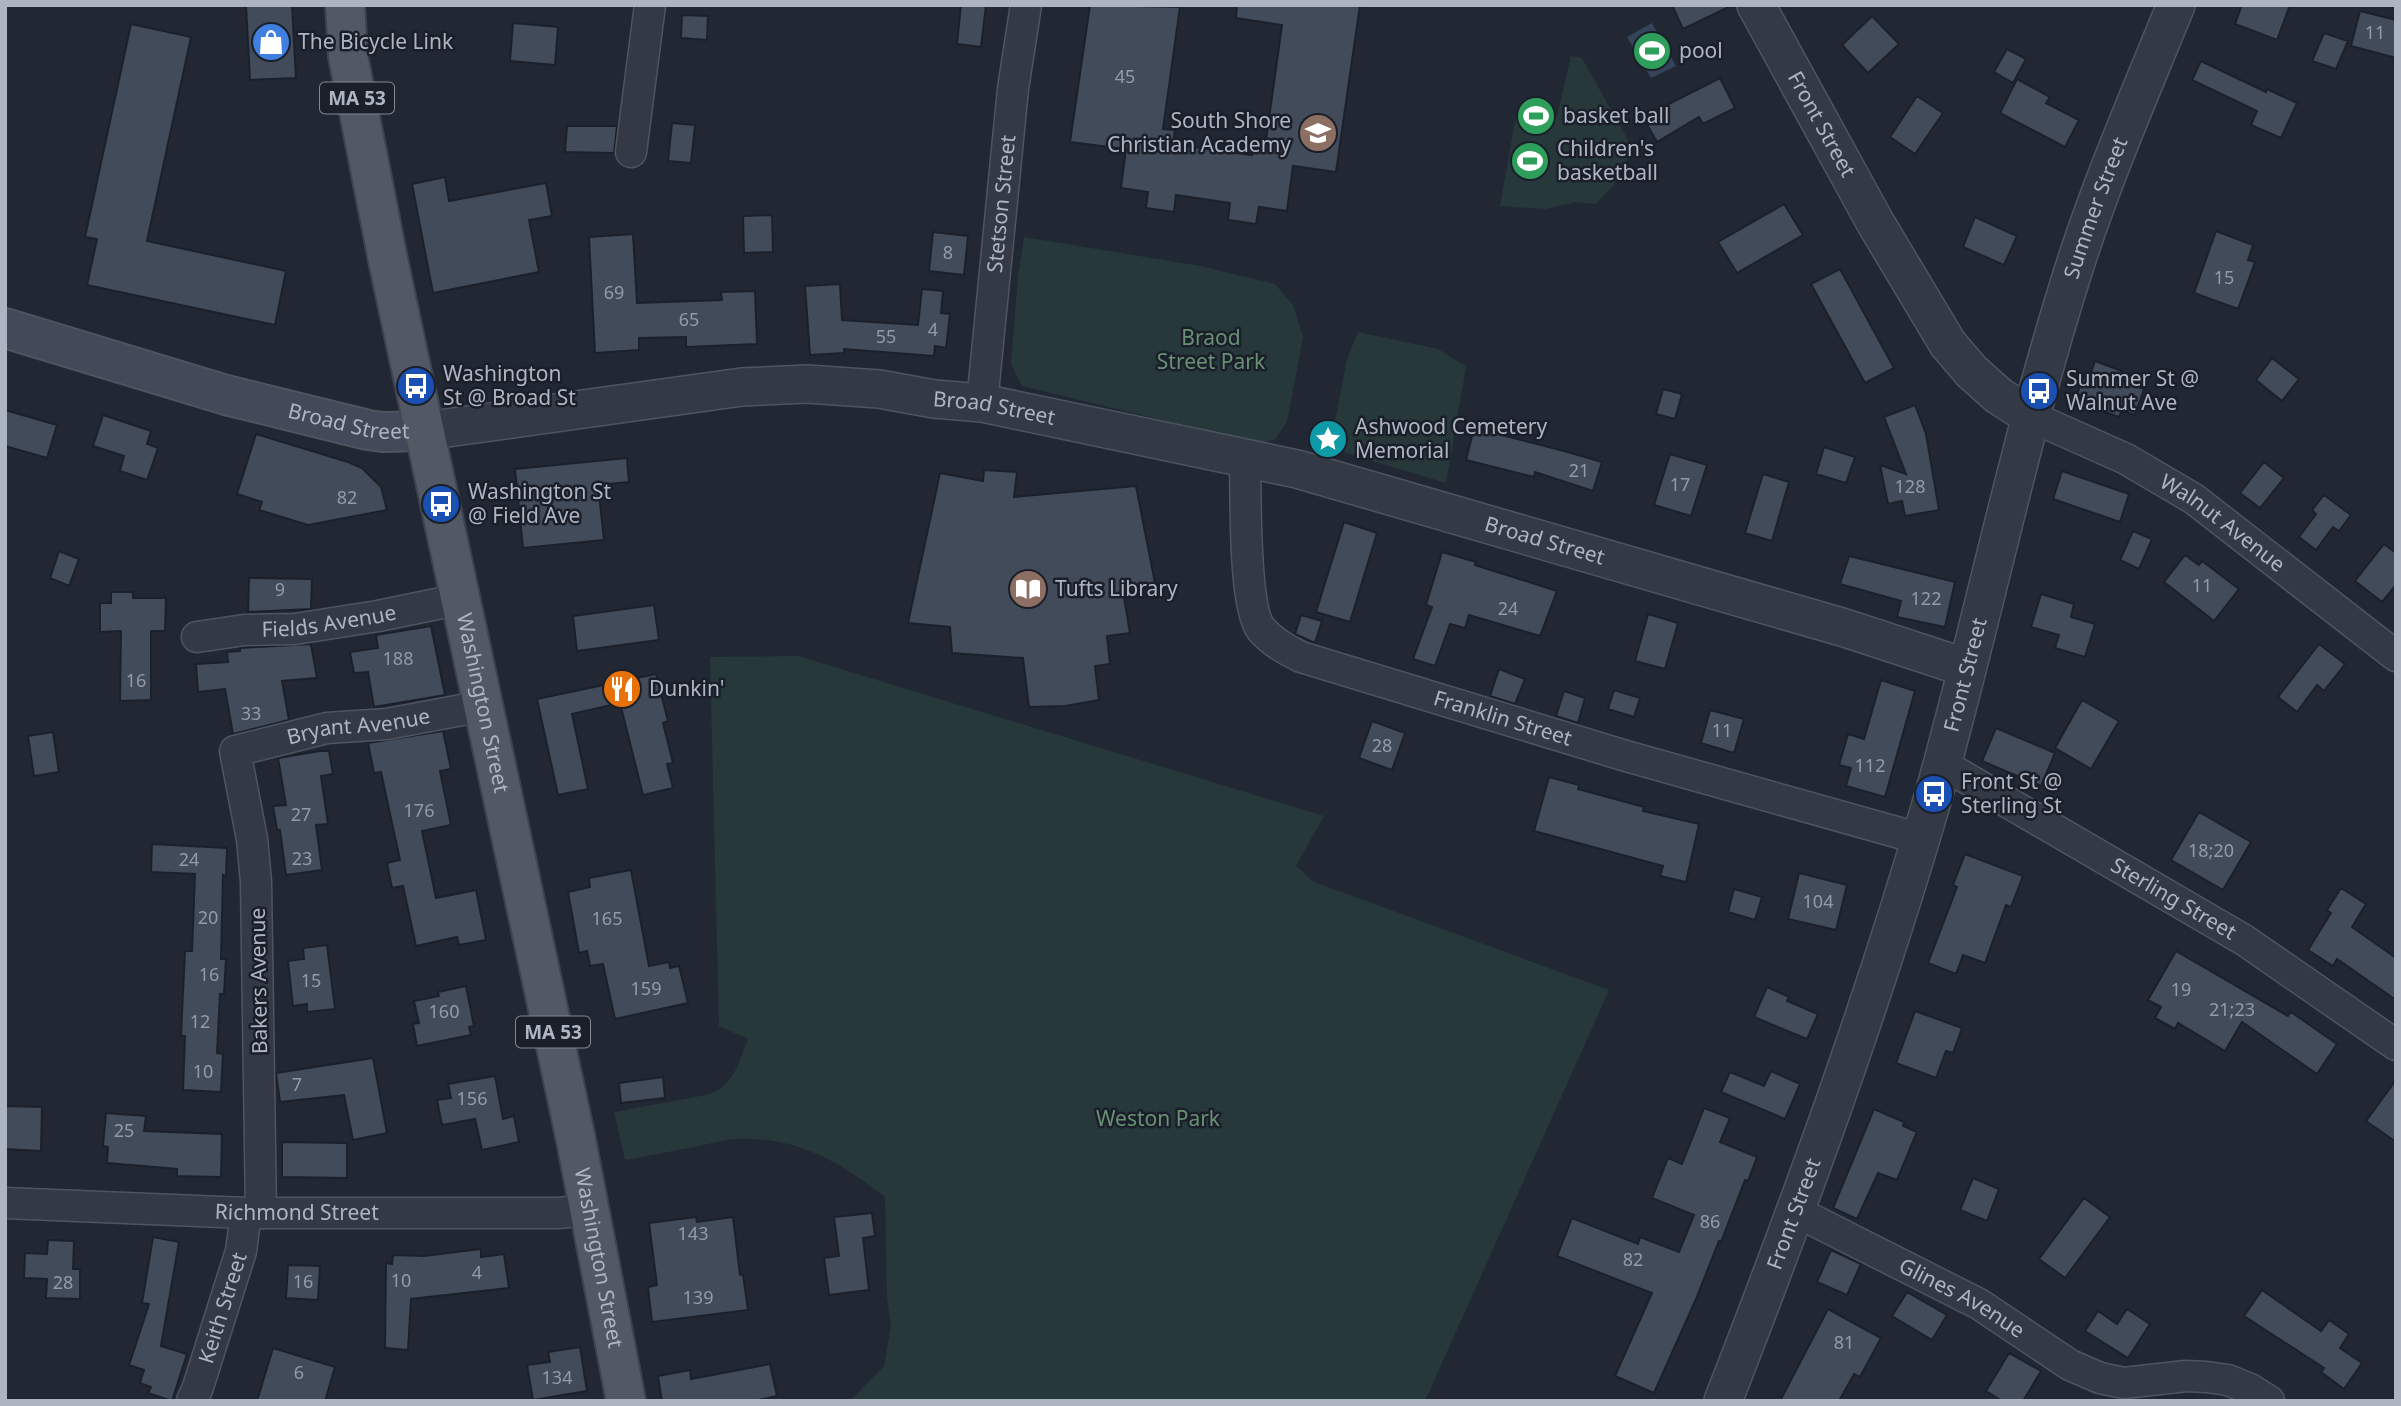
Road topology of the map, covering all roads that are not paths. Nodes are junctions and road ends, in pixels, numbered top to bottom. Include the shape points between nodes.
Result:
1 (345, 5) edge
2 (650, 5) edge
3 (1026, 5) edge
4 (1756, 5) edge
5 (2176, 5) edge
6 (631, 152) dead end
7 (5, 328) edge
8 (982, 402) junction
9 (2032, 417) junction
10 (425, 431) junction
11 (1245, 457) junction
12 (461, 599) junction
13 (197, 637) dead end
14 (2396, 656) edge
15 (1967, 668) junction
16 (483, 706) junction
17 (235, 751) joint
18 (1942, 764) junction
19 (1921, 839) junction
20 (2396, 1045) edge
21 (5, 1203) edge
22 (590, 1210) junction
23 (1797, 1212) junction
24 (254, 1213) junction
25 (192, 1401) edge
26 (626, 1401) edge
27 (1723, 1401) edge
28 (2269, 1401) edge

1 - 10 main road, Washington Street / MA 53 via 348,56
2 - 6 street
3 - 8 street, Stetson Street via 1013,89
4 - 9 street, Front Street via 1948,344 1990,388
5 - 9 street, Summer Street via 2070,279
7 - 10 main road, Broad Street via 278,408 383,432
8 - 10 street, Broad Street via 819,385 742,387
8 - 11 street, Broad Street
9 - 14 street, Walnut Avenue via 2126,459 2194,499
9 - 15 street, Front Street
10 - 12 main road, Washington Street / MA 53
11 - 15 street, Broad Street via 1845,628
11 - 19 street, Franklin Street via 1251,603 1260,628 1280,646 1301,657 1613,752
12 - 13 street, Fields Avenue via 295,629
12 - 16 main road, Washington Street / MA 53
15 - 18 street, Front Street
16 - 17 street, Bryant Avenue via 387,724 327,728
16 - 22 main road, Washington Street / MA 53
17 - 24 street, Bakers Avenue via 256,882 260,1024
18 - 19 street, Front Street
18 - 20 street, Sterling Street via 2244,940
19 - 23 street, Front Street
21 - 24 street, Richmond Street
22 - 24 street, Richmond Street
22 - 26 main road, Washington Street / MA 53
23 - 27 street, Front Street
23 - 28 street, Glines Avenue via 1979,1304 2070,1365 2100,1378 2124,1383 2207,1377 2228,1380
24 - 25 street, Keith Street

